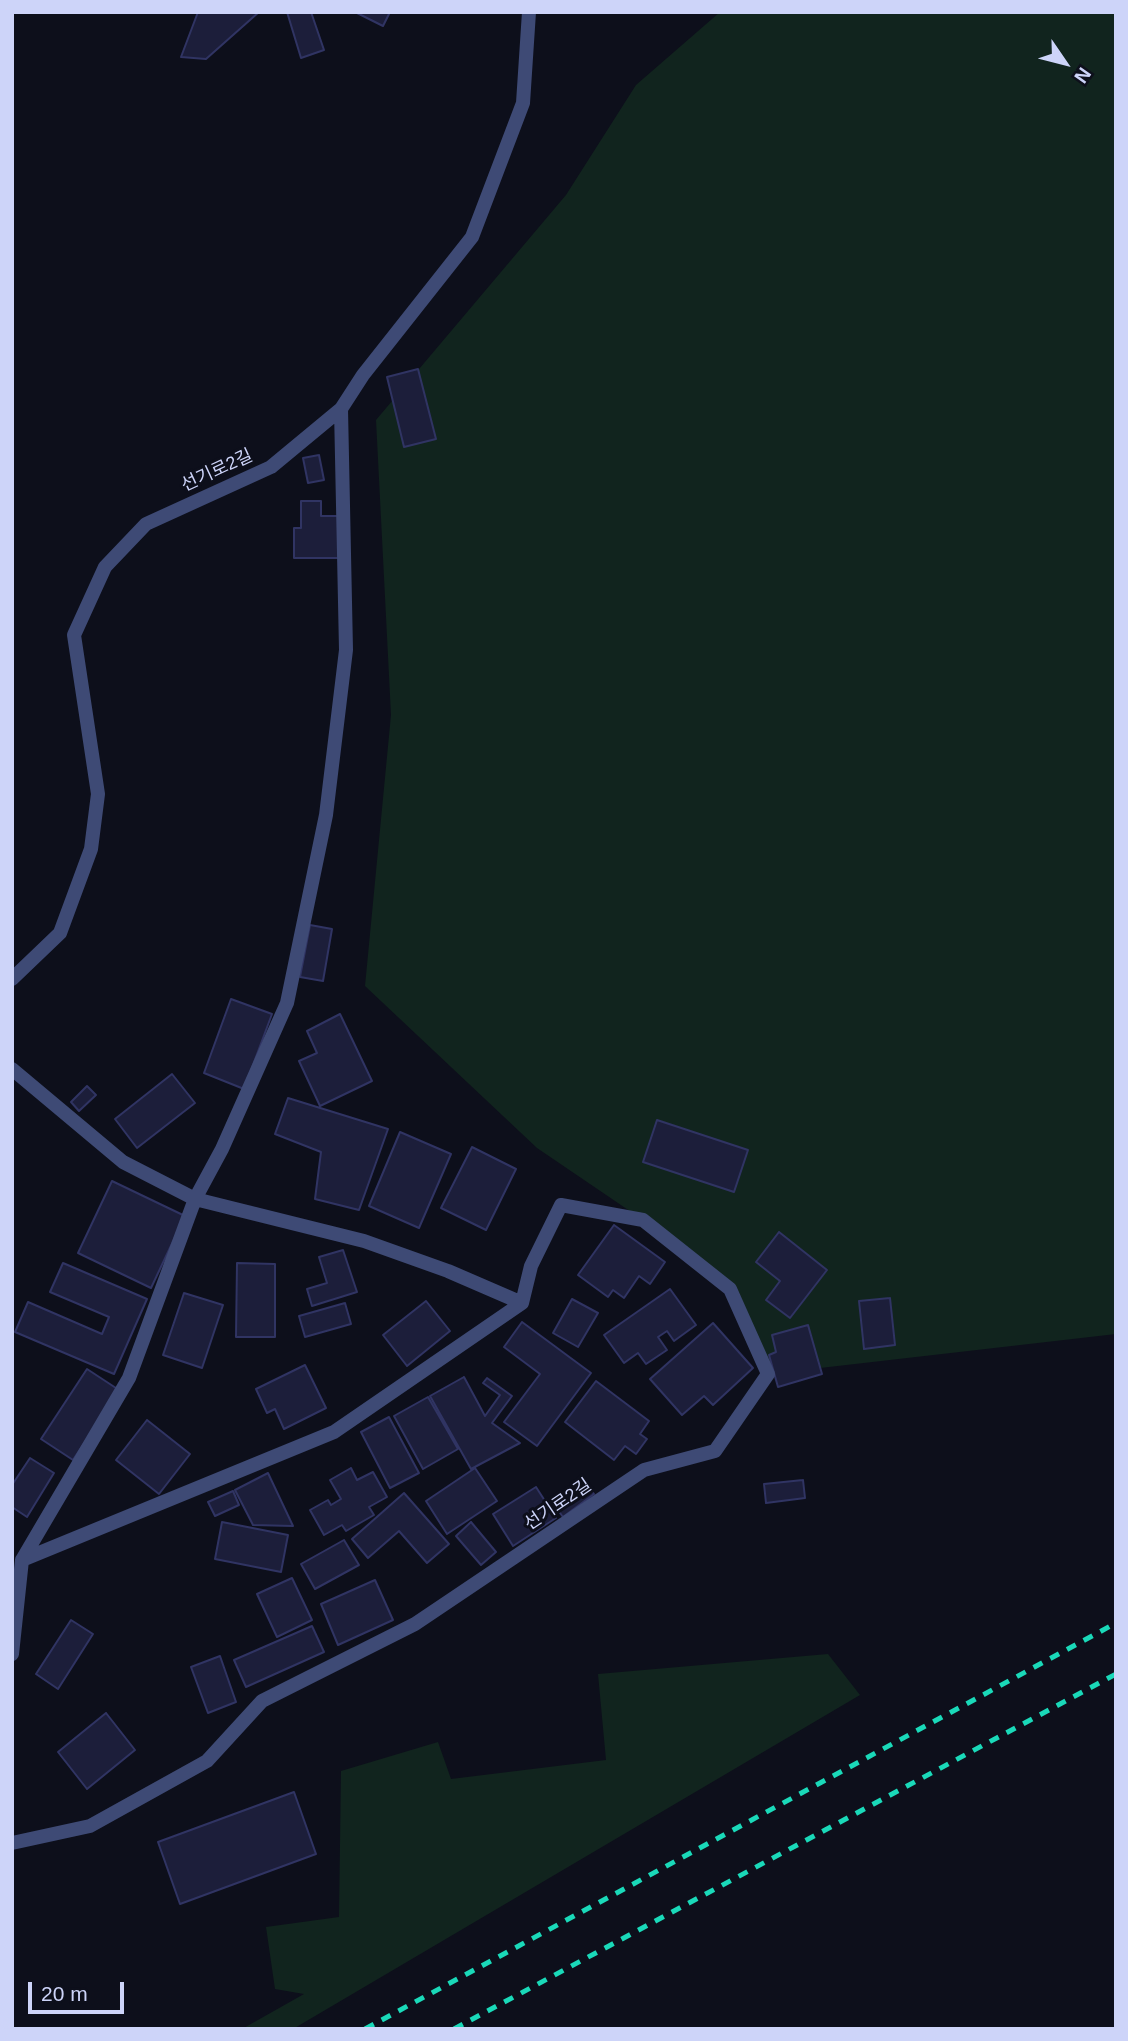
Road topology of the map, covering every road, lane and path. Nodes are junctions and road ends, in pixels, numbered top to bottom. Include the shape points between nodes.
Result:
1 (529, 12) edge
2 (341, 409) junction
3 (12, 979) edge
4 (12, 1069) edge
5 (195, 1199) junction
6 (522, 1303) junction
7 (22, 1560) junction
8 (12, 1654) edge
9 (12, 1843) edge

1 - 2 street, 선기로2길 via 523,103 472,237 363,374
2 - 3 street, 선기로2길 via 271,467 146,524 105,567 74,635 98,794 91,849 60,933
2 - 5 street via 346,650 326,816 287,1003
4 - 5 street via 123,1162
5 - 6 street via 364,1241
5 - 7 street via 129,1378
6 - 7 street via 334,1432
6 - 9 street, 선기로2길 via 531,1266 561,1205 643,1220 730,1289 768,1374 715,1451 644,1470 415,1624 262,1701 207,1761 102,1820
7 - 8 street

